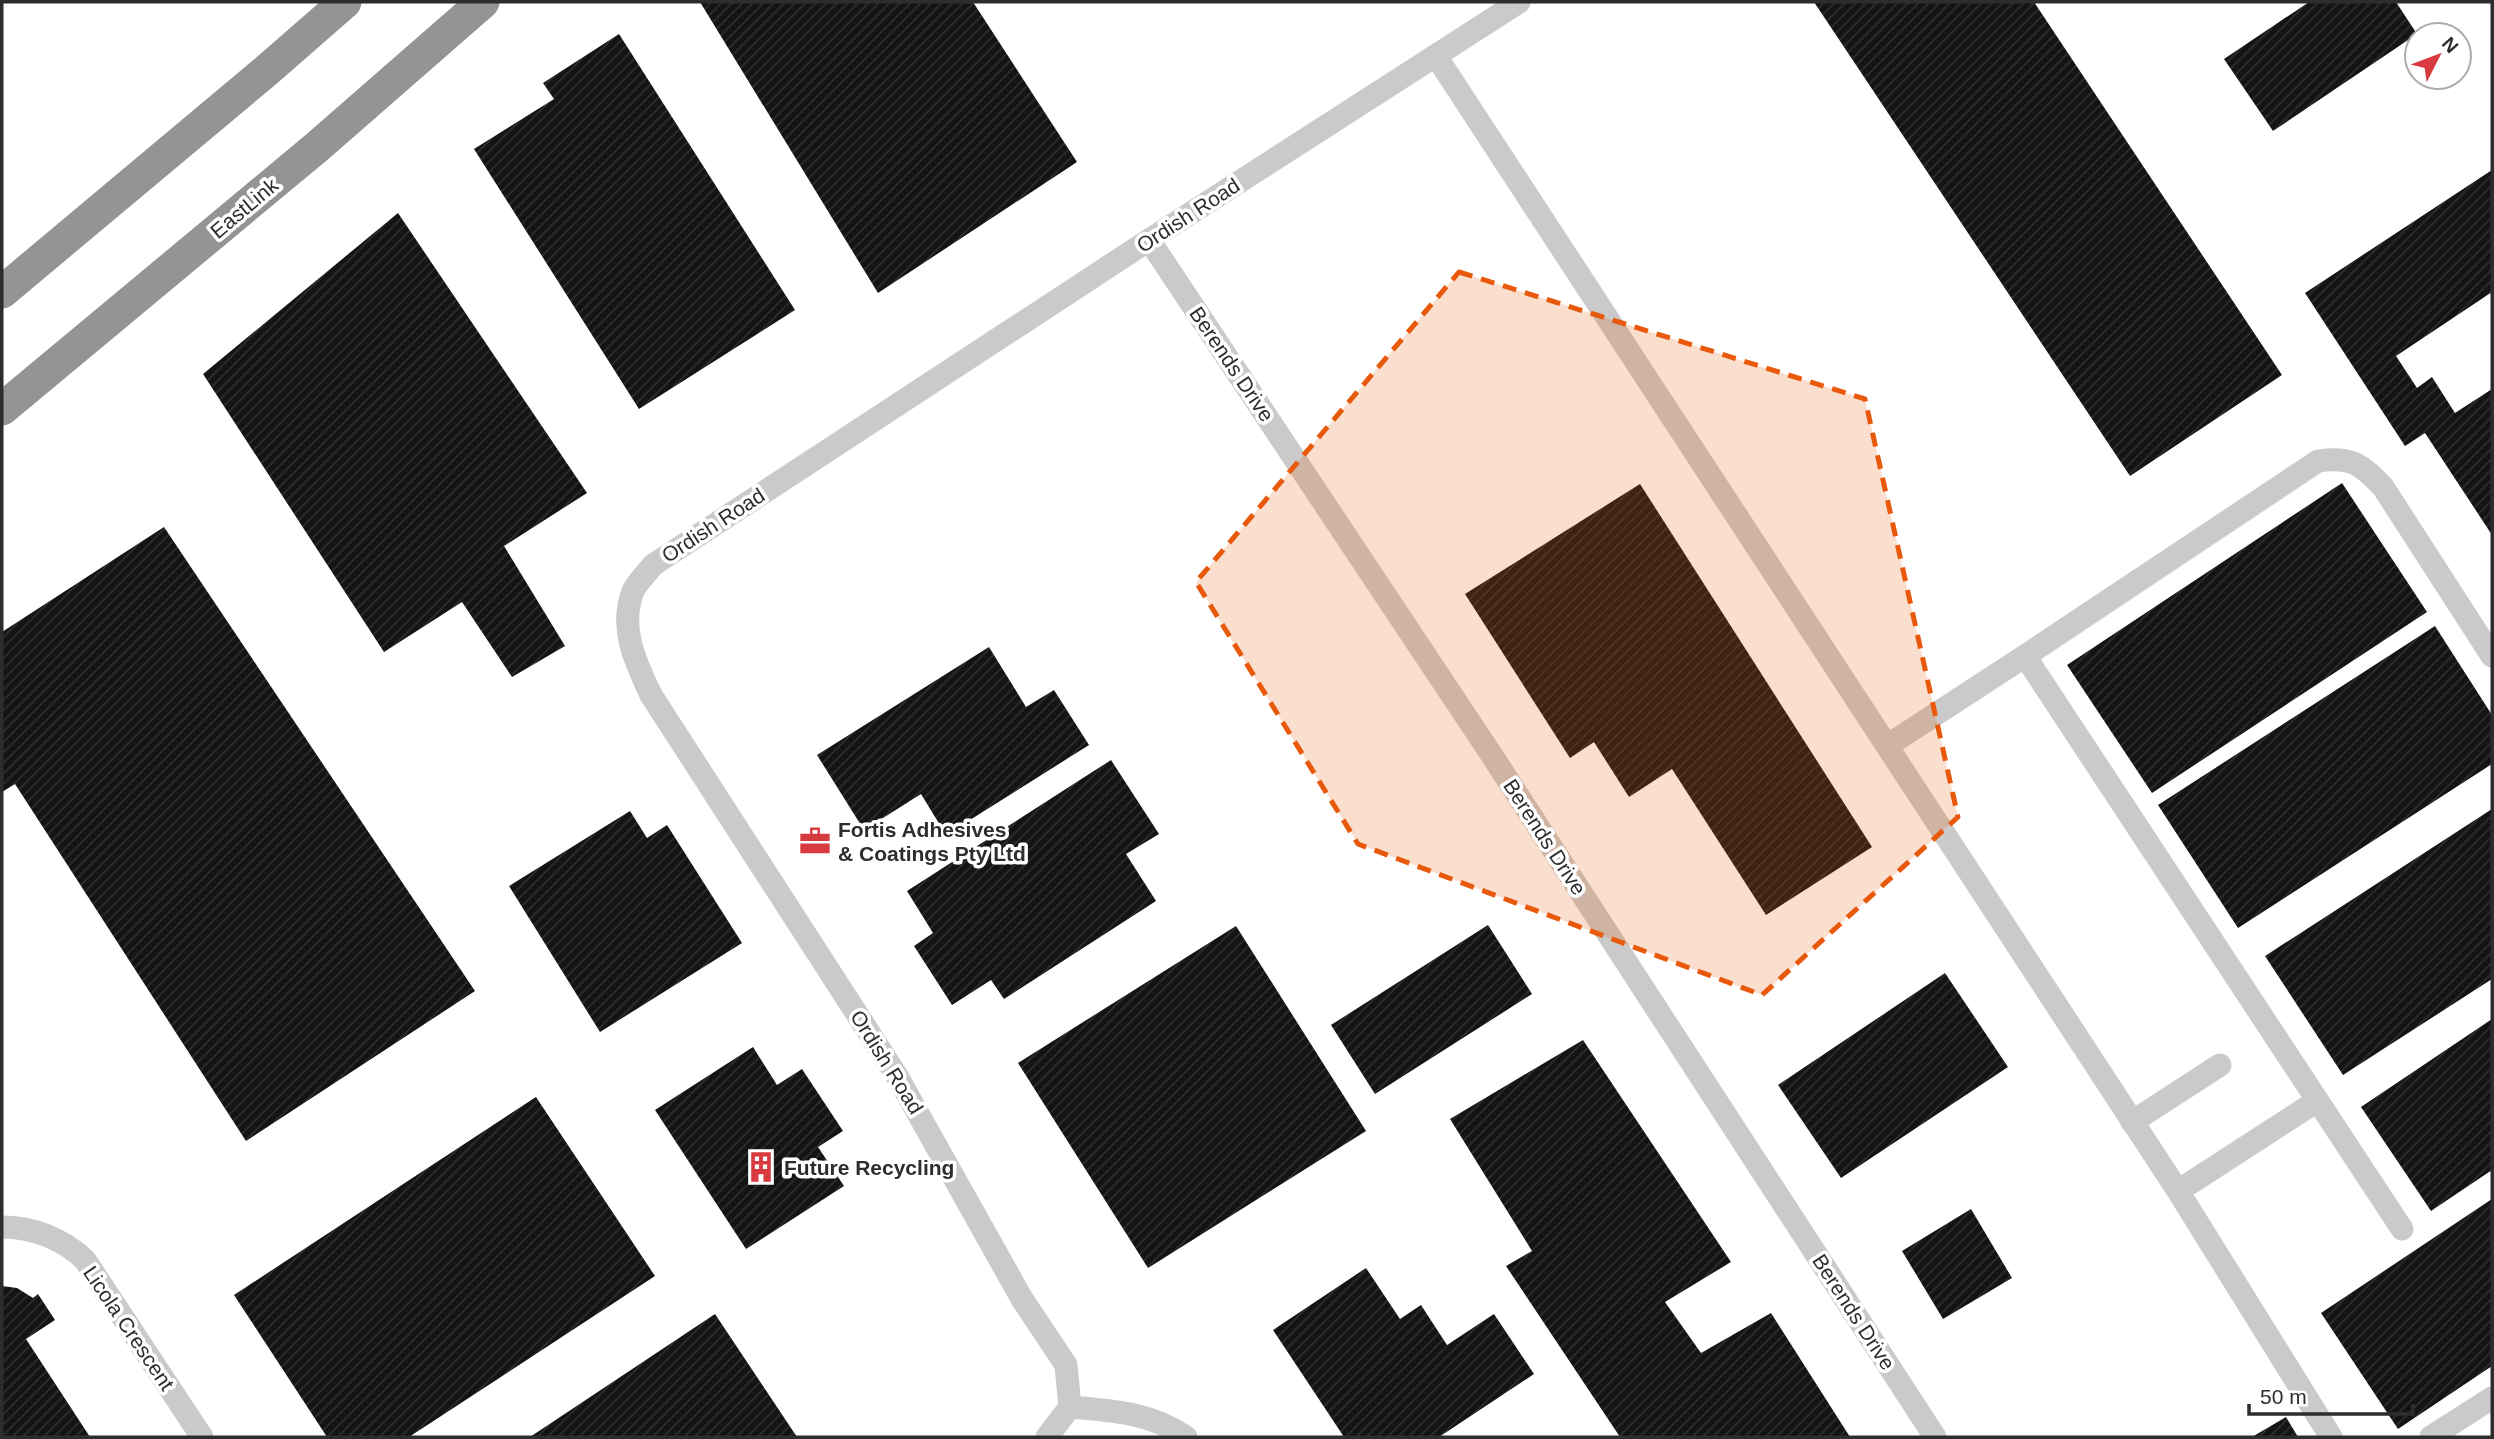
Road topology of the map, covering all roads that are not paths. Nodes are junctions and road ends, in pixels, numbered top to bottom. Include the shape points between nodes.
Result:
1 (345, 2) edge
2 (483, 2) edge
3 (1520, 2) edge
4 (1436, 55) junction
5 (1149, 240) junction
6 (2, 292) edge
7 (2, 409) edge
8 (2025, 656) junction
9 (2492, 656) edge
10 (1887, 746) junction
11 (2221, 1065) dead end
12 (2317, 1101) junction
13 (2132, 1122) junction
14 (2178, 1191) junction
15 (2, 1227) edge
16 (2402, 1229) dead end
17 (2492, 1398) edge
18 (1070, 1407) junction
19 (202, 1437) edge
20 (1047, 1437) edge
21 (1186, 1437) edge
22 (1935, 1437) edge
23 (2332, 1437) edge
24 (2431, 1437) edge

1 - 6 highway
2 - 7 highway, EastLink
3 - 4 street, Ordish Road
4 - 5 street, Ordish Road
4 - 10 street
5 - 18 street, Ordish Road via 653,565 634,589 627,622 632,656 651,695 897,1076 1022,1299 1066,1365
5 - 22 street, Berends Drive via 1491,754
8 - 9 street via 2318,461 2336,458 2359,465 2383,487
8 - 10 street
8 - 12 street
10 - 13 street
11 - 13 street
12 - 14 street
12 - 16 street
13 - 14 street
14 - 23 street
15 - 19 street, Licola Crescent via 59,1240 85,1261
17 - 24 street
18 - 20 street
18 - 21 street via 1146,1417

